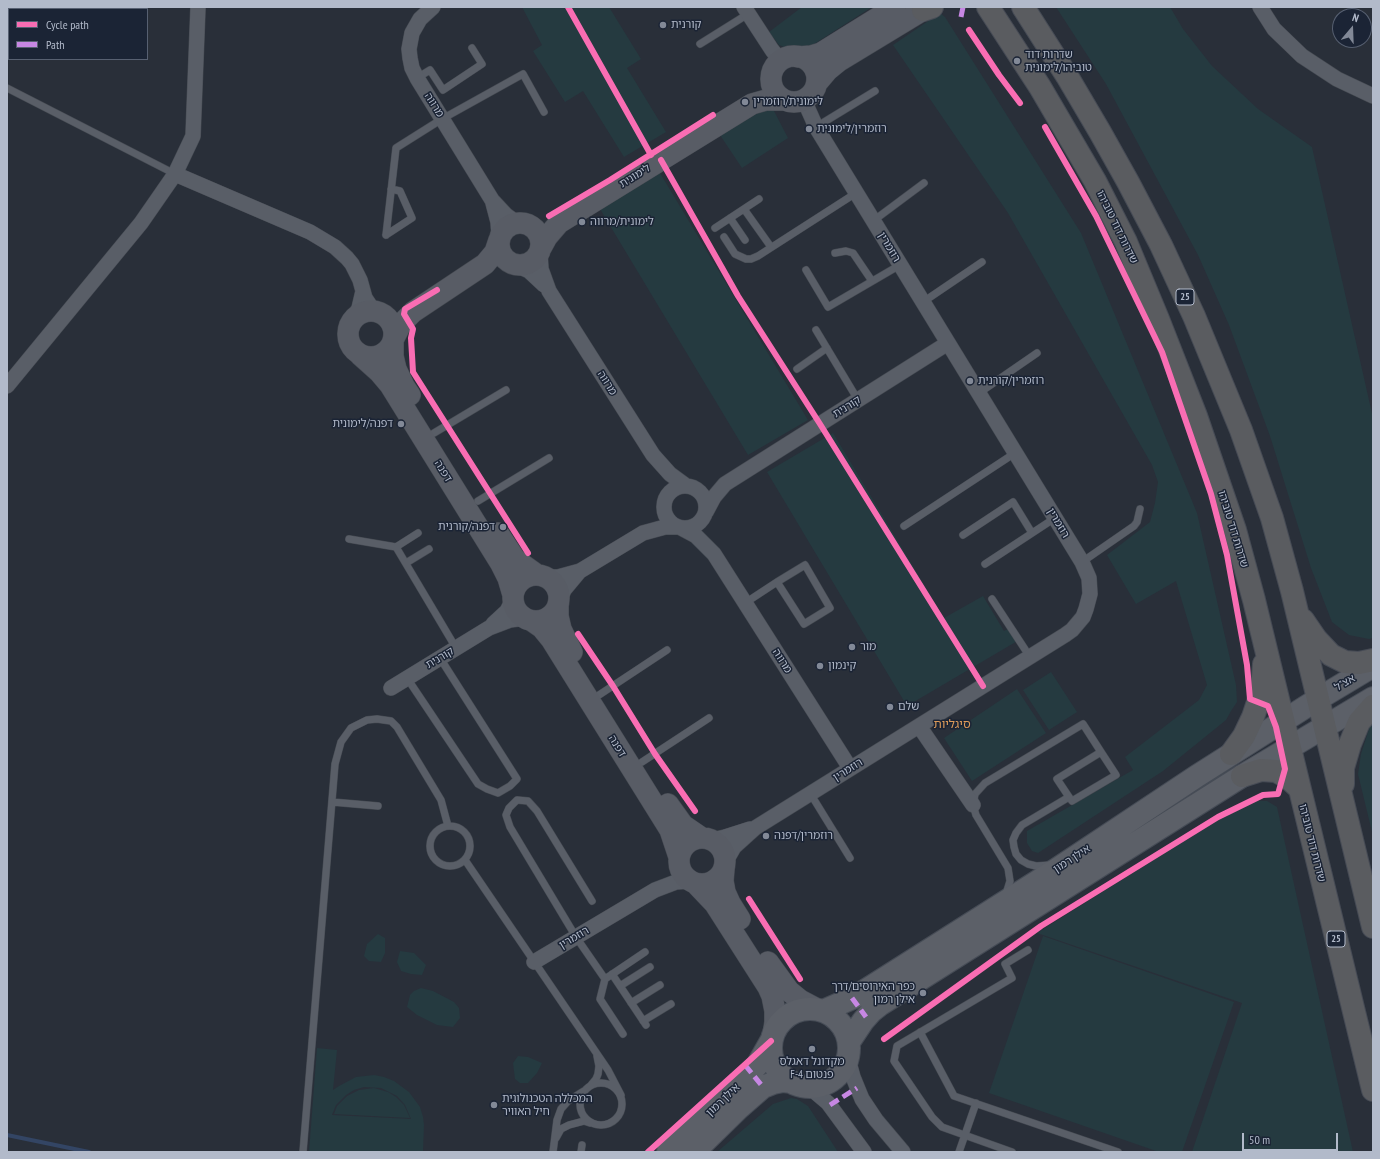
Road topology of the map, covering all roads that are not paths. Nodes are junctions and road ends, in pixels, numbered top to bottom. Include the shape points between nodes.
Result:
1 (198, 7) edge
2 (433, 7) edge
3 (894, 7) edge
4 (972, 7) edge
5 (988, 7) edge
6 (1023, 7) edge
7 (1260, 7) edge
8 (928, 8) edge
9 (746, 11) edge
10 (1003, 29) junction
11 (700, 44) dead end
12 (472, 48) dead end
13 (783, 64) junction
14 (417, 78) junction
15 (817, 83) junction
16 (7, 88) edge
17 (875, 91) dead end
18 (1373, 96) edge
19 (783, 100) junction
20 (804, 100) junction
21 (752, 104) junction
22 (544, 112) dead end
23 (442, 119) junction
24 (816, 128) junction
25 (175, 174) junction
26 (924, 183) dead end
27 (391, 189) junction
28 (856, 193) junction
29 (759, 199) dead end
30 (492, 200) junction
31 (744, 209) junction
32 (730, 218) junction
33 (873, 221) junction
34 (559, 223) junction
35 (523, 224) junction
36 (714, 228) dead end
37 (724, 237) dead end
38 (499, 239) junction
39 (745, 240) dead end
40 (771, 247) junction
41 (540, 250) junction
42 (835, 253) dead end
43 (982, 262) dead end
44 (515, 265) junction
45 (900, 265) junction
46 (477, 270) junction
47 (806, 270) dead end
48 (872, 281) junction
49 (363, 291) junction
50 (549, 291) junction
51 (923, 302) junction
52 (413, 312) junction
53 (380, 313) junction
54 (353, 320) junction
55 (816, 330) dead end
56 (394, 340) junction
57 (948, 343) junction
58 (827, 348) junction
59 (1037, 353) dead end
60 (360, 354) junction
61 (797, 368) dead end
62 (7, 386) edge
63 (506, 390) dead end
64 (979, 393) junction
65 (858, 400) junction
66 (434, 433) junction
67 (1015, 453) junction
68 (653, 455) junction
69 (548, 458) dead end
70 (725, 484) junction
71 (689, 486) junction
72 (478, 501) junction
73 (663, 505) junction
74 (1140, 509) dead end
75 (705, 514) junction
76 (1055, 518) junction
77 (904, 526) dead end
78 (679, 528) junction
79 (418, 533) dead end
80 (644, 533) junction
81 (1032, 533) junction
82 (963, 535) dead end
83 (349, 539) dead end
84 (396, 547) junction
85 (429, 549) dead end
86 (714, 554) junction
87 (1082, 562) junction
88 (406, 563) junction
89 (985, 564) dead end
90 (580, 571) junction
91 (540, 575) junction
92 (778, 582) junction
93 (513, 597) junction
94 (992, 599) dead end
95 (745, 602) junction
96 (559, 603) junction
97 (1297, 610) junction
98 (529, 619) junction
99 (489, 628) junction
100 (1263, 639) junction
101 (456, 648) junction
102 (667, 650) dead end
103 (1030, 656) junction
104 (440, 658) junction
105 (1373, 660) edge
106 (1373, 666) edge
107 (407, 678) junction
108 (391, 688) dead end
109 (599, 695) junction
110 (1373, 698) edge
111 (1318, 700) junction
112 (1373, 706) edge
113 (709, 718) dead end
114 (1283, 722) junction
115 (919, 726) junction
116 (1324, 726) junction
117 (1289, 747) junction
118 (1101, 752) junction
119 (1231, 754) junction
120 (642, 762) junction
121 (850, 768) junction
122 (1242, 776) junction
123 (1299, 788) junction
124 (810, 793) junction
125 (1069, 797) junction
126 (332, 802) junction
127 (1342, 803) junction
128 (973, 805) junction
129 (378, 806) dead end
130 (448, 826) junction
131 (755, 828) junction
132 (707, 839) junction
133 (850, 858) dead end
134 (679, 859) junction
135 (464, 860) junction
136 (1068, 862) junction
137 (725, 865) junction
138 (693, 882) junction
139 (655, 890) junction
140 (592, 901) dead end
141 (997, 907) junction
142 (1373, 927) edge
143 (576, 937) junction
144 (1028, 950) dead end
145 (645, 952) dead end
146 (534, 962) junction
147 (650, 967) dead end
148 (612, 974) junction
149 (605, 979) junction
150 (660, 985) dead end
151 (620, 986) junction
152 (631, 1003) junction
153 (671, 1004) dead end
154 (820, 1010) junction
155 (920, 1032) junction
156 (623, 1034) dead end
157 (772, 1038) junction
158 (849, 1047) junction
159 (597, 1054) junction
160 (798, 1084) junction
161 (588, 1087) junction
162 (1373, 1090) edge
163 (621, 1095) junction
164 (976, 1103) junction
165 (591, 1123) junction
166 (965, 1135) junction
167 (554, 1142) junction
168 (303, 1152) edge
169 (553, 1152) edge
170 (668, 1152) edge
171 (694, 1152) edge
172 (864, 1152) edge
173 (903, 1152) edge
174 (959, 1152) edge
175 (1012, 1152) edge
176 (1118, 1152) edge

1 - 25 street via 193,136
2 - 14 street, מרווה via 416,26 410,41 410,58
3 - 13 street via 821,53
4 - 10 highway
5 - 10 highway, שדרות דוד טוביהו / 25
6 - 97 highway, 25 via 1067,76 1125,176 1194,316 1241,430 1272,518
7 - 18 street via 1274,29 1302,56 1336,79
8 - 15 street via 839,61
9 - 11 lane
9 - 13 street
10 - 100 highway, שדרות דוד טוביהו / 25 via 1095,181 1126,242 1196,416 1235,530
12 - 14 lane via 482,64 443,90 430,70
13 - 15 street via 805,59 813,66
13 - 19 street via 771,83 777,96
13 - 21 street, לימונית
14 - 23 street, מרווה
15 - 20 street via 812,94
16 - 25 lane
17 - 24 lane
19 - 20 street via 793,103
19 - 21 street, לימונית
20 - 24 street, רוזמרין
21 - 34 street, לימונית
22 - 23 lane via 523,74
23 - 27 lane via 396,148
23 - 30 street, מרווה
24 - 28 street, רוזמרין
25 - 49 street via 310,232 329,243 352,264
25 - 62 street via 141,223
26 - 33 lane
27 - 27 lane via 400,191 412,218 386,235
28 - 33 street, רוזמרין
28 - 40 lane
29 - 31 lane
30 - 35 street, מרווה via 506,215
30 - 38 street, מרווה via 498,222
31 - 32 lane
31 - 40 lane
32 - 36 lane
32 - 39 lane
33 - 45 street, רוזמרין
34 - 35 street, לימונית via 543,226
34 - 41 street, לימונית
35 - 38 street via 508,226
35 - 41 street via 538,233 541,241
37 - 40 lane via 736,254 746,259 758,256
38 - 44 street via 498,247 502,256
38 - 46 street via 494,254
41 - 44 street via 531,262
41 - 50 street, מרווה via 541,269
42 - 48 lane via 853,253
43 - 51 lane
44 - 46 street via 497,264
44 - 50 street, מרווה via 532,273
45 - 48 lane
45 - 51 street, רוזמרין
46 - 52 street
47 - 48 lane via 828,307
49 - 53 street via 368,303
49 - 54 street
50 - 68 street, מרווה
51 - 57 street, רוזמרין
52 - 53 street via 396,315
52 - 56 street via 401,324
53 - 54 street via 364,312
53 - 56 street via 392,324
54 - 60 street via 348,338 352,347
55 - 58 lane
56 - 60 street via 387,351 378,356
56 - 66 street, דפנה via 393,356 400,377
57 - 64 street, רוזמרין
57 - 65 street, קורנית
58 - 61 lane
58 - 65 lane
59 - 64 lane
60 - 93 street, דפנה via 390,385 501,564
63 - 66 lane
64 - 67 street, רוזמרין
65 - 70 street, קורנית
66 - 72 street, דפנה
67 - 76 street, רוזמרין
67 - 77 lane
68 - 71 street, מרווה via 670,474
68 - 73 street, מרווה via 664,490
69 - 72 lane
70 - 71 street, קורנית via 709,488
70 - 75 street, קורנית via 712,499
71 - 73 street via 670,491
71 - 75 street via 700,492 704,498
72 - 91 street, דפנה via 513,556 522,565
73 - 78 street via 667,519
73 - 80 street via 657,518
74 - 87 lane via 1134,526
75 - 78 street via 694,526
75 - 86 street, מרווה via 706,535
76 - 81 lane
76 - 87 street, רוזמרין
78 - 80 street via 665,527
78 - 86 street, מרווה via 696,536
79 - 84 lane
80 - 90 street
81 - 82 lane via 1013,502
81 - 89 lane
83 - 84 lane
84 - 88 lane
85 - 88 lane
86 - 95 street, מרווה
87 - 103 street, רוזמרין via 1090,586 1089,602 1083,617 1068,633
88 - 101 lane
90 - 91 street via 558,577
90 - 96 street via 562,592
91 - 93 street via 530,575 521,580
91 - 96 street via 555,584
92 - 92 lane via 804,624 830,608 805,565
92 - 95 lane
93 - 98 street via 520,614
93 - 99 street, קורנית via 507,610
94 - 103 lane
95 - 121 street, מרווה
96 - 98 street via 550,617 540,621
96 - 109 street, דפנה via 558,620 564,639
97 - 105 highway via 1316,639 1331,655 1345,662
97 - 111 highway, 25
98 - 99 street, קורנית via 510,620
98 - 134 street, דפנה via 542,628 551,639 670,830
99 - 101 street, קורנית
100 - 114 highway, שדרות דוד טוביהו / 25
100 - 119 highway via 1262,690 1244,736
101 - 104 street, קורנית
102 - 109 lane
103 - 115 street, רוזמרין
104 - 107 street, קורנית
104 - 107 lane via 517,779 510,786 498,793 478,784
106 - 111 main road, אצ"ל
107 - 108 street, קורנית
109 - 120 street, דפנה
110 - 116 main road
111 - 114 main road, אילן רמון
111 - 116 highway, 25
112 - 127 highway via 1359,722 1350,744 1344,768
113 - 120 lane
114 - 117 highway, שדרות דוד טוביהו / 25
114 - 119 main road, אילן רמון
115 - 121 street, רוזמרין
115 - 128 street
116 - 117 main road, אילן רמון
116 - 127 highway, 25
117 - 122 main road, אילן רמון
117 - 123 highway, שדרות דוד טוביהו / 25
118 - 125 lane via 1057,779
118 - 125 lane via 1116,775 1072,801
118 - 128 lane via 1083,724 985,783 975,794
119 - 136 main road, אילן רמון
120 - 132 street, דפנה via 677,819 689,830
121 - 124 street, רוזמרין
122 - 123 highway via 1261,770 1276,771 1288,777
122 - 158 main road, אילן רמון via 881,1004 863,1021
123 - 162 highway, שדרות דוד טוביהו / 25
124 - 131 street, רוזמרין
124 - 133 lane
125 - 136 lane via 1022,825 1014,840 1016,854 1028,864 1046,866
126 - 129 lane
126 - 130 lane via 335,764 346,734 351,728 367,720 385,719 397,727 441,800
126 - 168 lane
127 - 142 highway, 25
128 - 141 lane via 1010,872 1009,889
130 - 135 lane via 460,828 468,837 470,849
130 - 135 lane via 432,836 432,854 436,860 447,866
131 - 132 street, רוזמרין
131 - 137 street, רוזמרין via 734,847
132 - 134 street via 689,842 683,848
132 - 137 street via 722,849
134 - 138 street via 682,873
134 - 139 street, רוזמרין via 671,875
135 - 146 lane
136 - 141 main road, אילן רמון
137 - 138 street via 720,876 712,882
137 - 154 street via 724,884 728,900 782,984 796,998
138 - 139 street, רוזמרין via 676,882
138 - 157 street via 715,904 768,987 775,1011
139 - 143 street, רוזמרין
140 - 143 lane via 537,811 528,801 517,800 506,815 510,827
141 - 154 main road, אילן רמון via 855,997
143 - 146 street, רוזמרין
143 - 149 lane
144 - 155 lane via 1005,964 1012,978
145 - 148 lane
146 - 159 lane
147 - 151 lane
148 - 149 lane
148 - 151 lane
149 - 156 lane via 600,998
150 - 152 lane
151 - 152 lane
152 - 153 lane via 644,1023
154 - 157 main road via 799,1010 788,1016 779,1024
154 - 158 main road via 839,1021 846,1031
155 - 164 lane via 954,1096
155 - 166 lane via 897,1046 894,1061 932,1117 942,1127
157 - 160 main road via 771,1053 775,1065 782,1075
157 - 170 main road, אילן רמון via 758,1064 745,1079
158 - 160 main road via 844,1068 837,1077 821,1086
158 - 173 street via 853,1077 862,1099
159 - 161 lane via 599,1066 596,1079
159 - 163 lane
160 - 171 main road, אילן רמון via 783,1081 763,1088
160 - 172 street via 815,1092 828,1103
161 - 163 lane via 605,1083 617,1089
161 - 165 lane via 582,1095 580,1108
161 - 167 lane via 561,1109
163 - 165 lane via 622,1108 616,1119 604,1125
164 - 166 lane
164 - 176 lane
165 - 167 lane via 584,1121 568,1125 561,1129
166 - 174 lane
166 - 175 lane
167 - 169 lane

